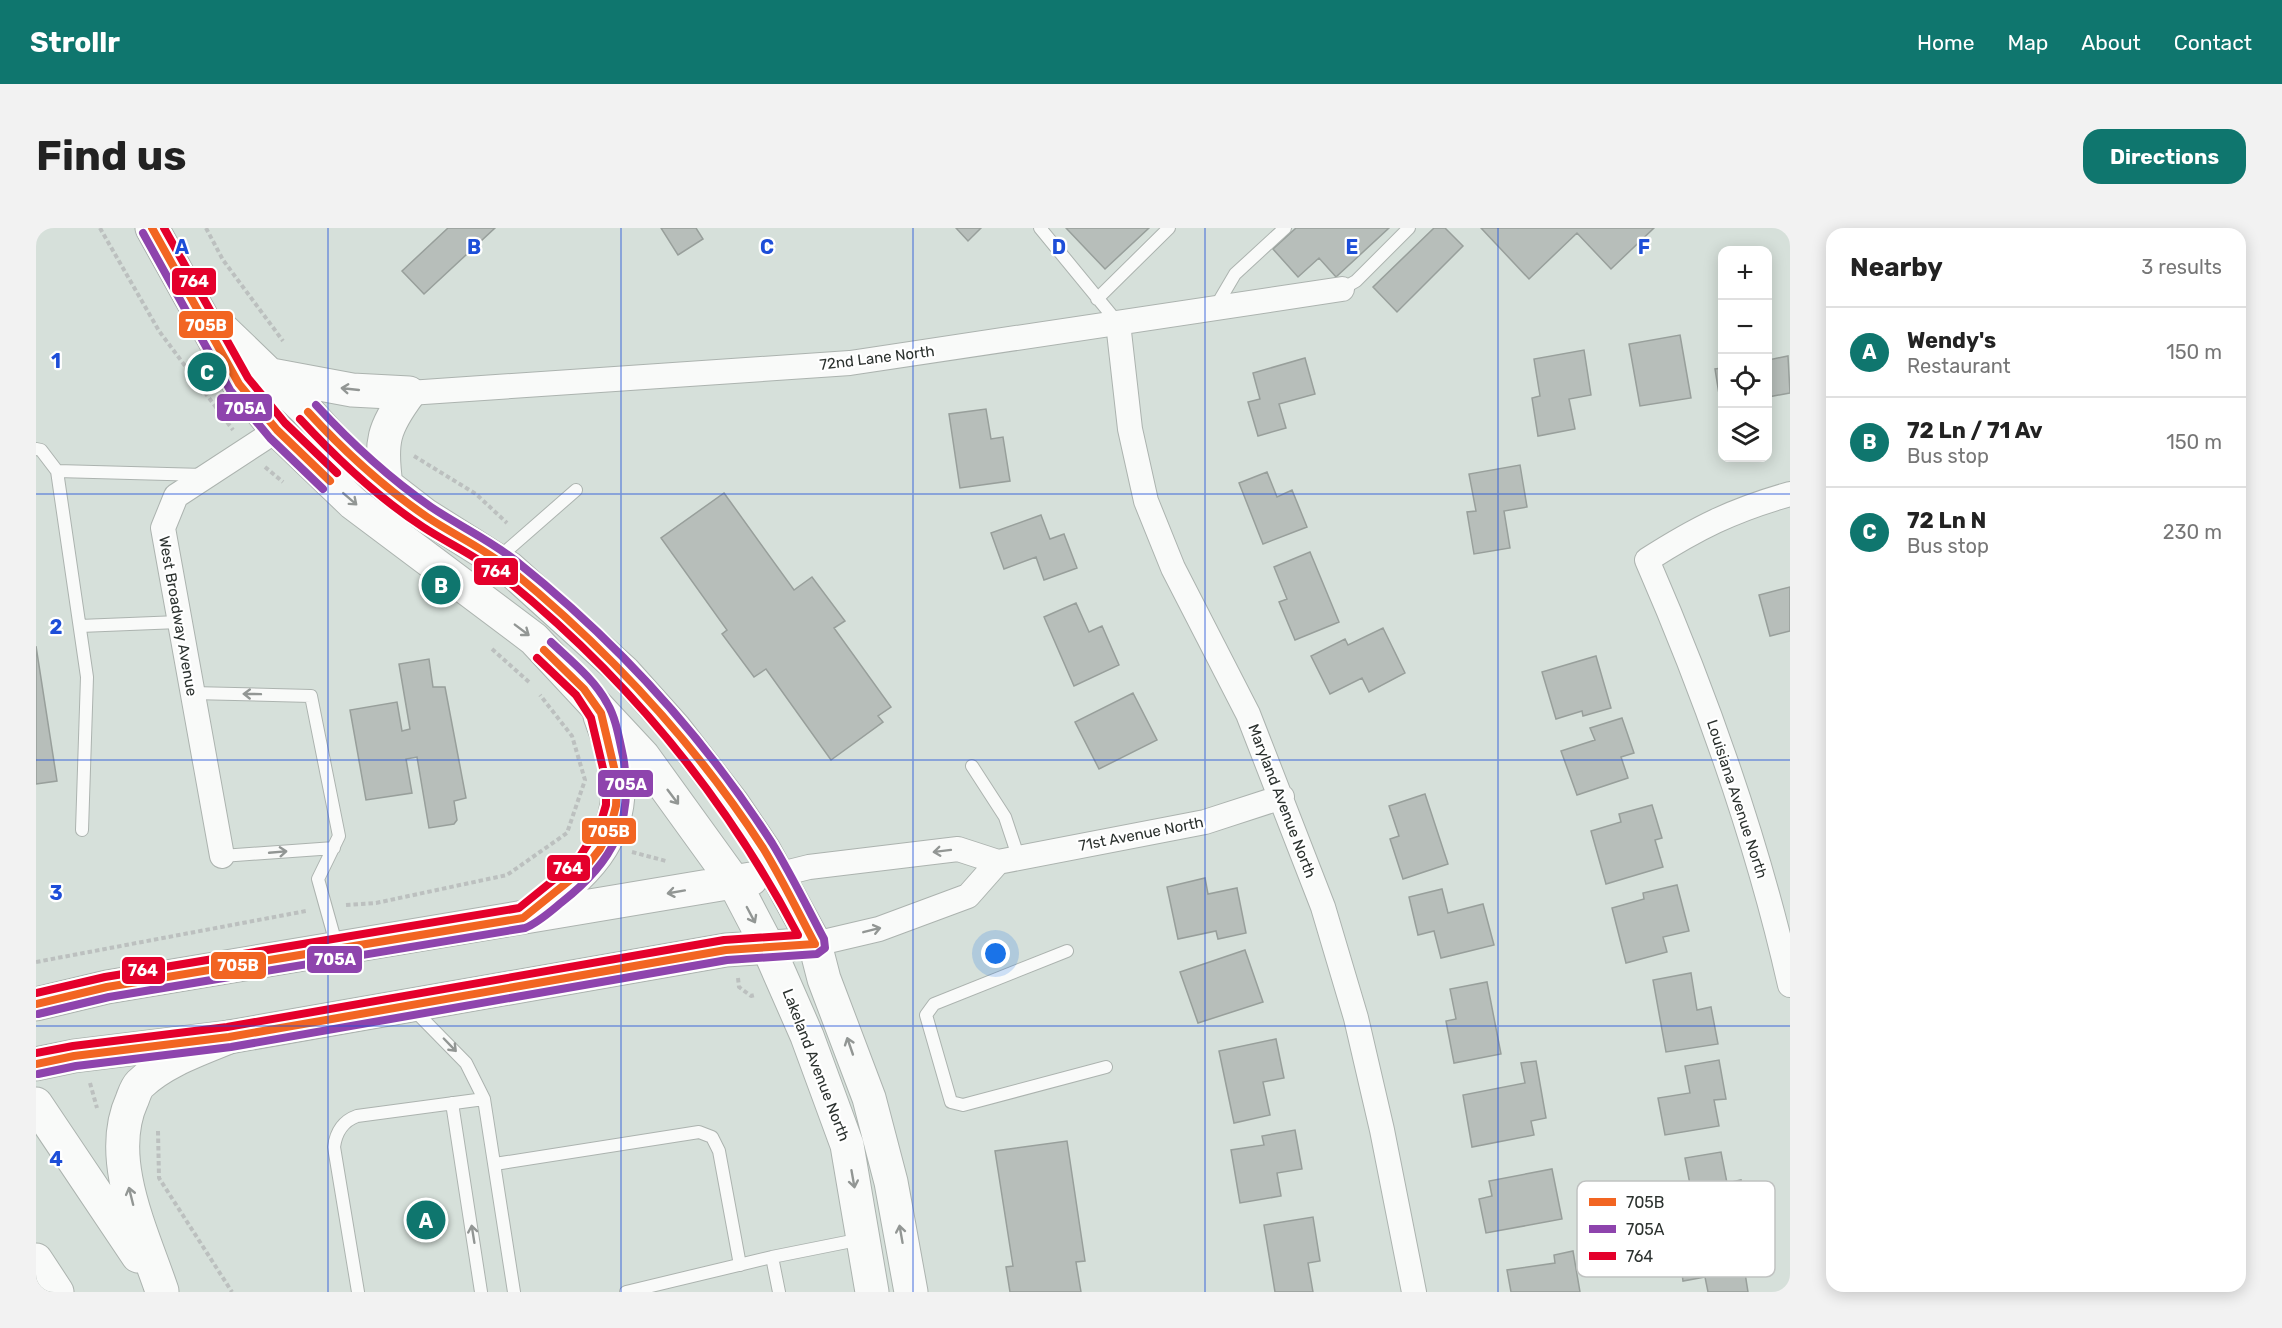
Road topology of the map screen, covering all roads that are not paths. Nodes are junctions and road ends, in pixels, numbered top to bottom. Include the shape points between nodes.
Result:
1 (152, 228) edge
2 (1040, 228) edge
3 (1169, 228) edge
4 (1285, 228) edge
5 (1409, 228) edge
6 (1342, 289) joint
7 (192, 299) junction
8 (1097, 299) junction
9 (1215, 308) junction
10 (1118, 323) junction
11 (266, 374) junction
12 (409, 393) junction
13 (308, 412) junction
14 (277, 430) junction
15 (36, 449) edge
16 (57, 471) junction
17 (208, 475) junction
18 (386, 485) junction
19 (576, 490) dead end
20 (1790, 494) edge
21 (496, 560) junction
22 (476, 594) junction
23 (179, 622) junction
24 (80, 626) junction
25 (192, 693) junction
26 (596, 703) junction
27 (972, 766) dead end
28 (1282, 797) junction
29 (82, 830) dead end
30 (334, 848) junction
31 (222, 856) joint
32 (1009, 860) junction
33 (777, 875) junction
34 (734, 882) junction
35 (523, 918) junction
36 (815, 944) junction
37 (768, 947) junction
38 (338, 949) junction
39 (1067, 951) dead end
40 (1790, 985) edge
41 (36, 1004) edge
42 (408, 1004) junction
43 (230, 1037) junction
44 (36, 1064) edge
45 (1106, 1067) dead end
46 (484, 1099) junction
47 (452, 1103) junction
48 (36, 1104) edge
49 (495, 1164) junction
50 (863, 1239) junction
51 (772, 1257) junction
52 (36, 1260) edge
53 (740, 1265) junction
54 (57, 1292) edge
55 (163, 1292) edge
56 (358, 1292) edge
57 (481, 1292) edge
58 (514, 1292) edge
59 (626, 1292) edge
60 (779, 1292) edge
61 (872, 1292) edge
62 (911, 1292) edge
63 (1414, 1292) edge

1 - 7 main road
2 - 8 lane
3 - 8 lane
4 - 9 lane via 1235,274
5 - 6 lane via 1356,281
6 - 9 street, 72nd Lane North
7 - 11 main road
7 - 14 main road via 239,384
8 - 10 lane
9 - 10 street, 72nd Lane North
10 - 12 street, 72nd Lane North via 850,363
10 - 28 street, Maryland Avenue North via 1130,429 1146,501 1173,568 1248,714
12 -> 11 main road via 352,390
11 - 13 main road
12 - 18 main road via 389,422 385,436 382,451
13 - 14 main road
13 - 18 main road via 345,453
14 - 17 street, West Broadway Avenue
14 -> 22 main road via 353,503
15 - 16 lane
16 - 17 lane
16 - 24 lane
17 - 23 street, West Broadway Avenue via 176,496 163,528
18 - 21 main road
19 - 21 lane
20 - 40 street, Louisiana Avenue North via 1751,505 1698,528 1647,560 1730,767 1775,918
21 - 22 lane
21 - 33 main road via 631,680 675,729 733,804
22 -> 26 main road via 534,639
23 - 24 lane
23 - 25 street, West Broadway Avenue
24 - 29 lane via 87,677
30 -> 25 lane via 339,836 311,696
25 - 31 street, West Broadway Avenue
26 -> 34 main road via 643,756
26 - 35 main road via 617,770 617,801 609,829 595,859 575,880
27 - 32 lane via 1005,817
28 - 32 street, 71st Avenue North via 1205,822
28 - 63 street, Maryland Avenue North via 1323,907 1356,1018
31 -> 30 lane
30 - 38 lane via 318,879
32 -> 33 street, 71st Avenue North via 958,849 809,867
36 -> 32 street via 879,929 968,896
33 - 34 main road
33 - 36 main road
34 -> 35 main road
34 -> 37 main road
35 - 38 main road
36 - 37 main road
62 -> 36 main road via 891,1182 868,1098
37 - 42 main road via 726,950
37 -> 50 main road, Lakeland Avenue North via 807,1036 847,1145
38 - 41 main road via 107,987
39 - 45 lane via 934,1004 926,1015 951,1102 963,1105
42 - 43 main road
42 -> 46 lane via 466,1063
43 - 44 main road
55 -> 43 main road via 131,1198 122,1149 124,1118 139,1085 180,1057
46 - 47 lane
46 - 49 lane
47 - 56 lane via 357,1116 348,1119 335,1138
57 -> 47 lane
48 - 55 main road
49 - 53 lane via 699,1132 712,1137 719,1151
49 - 58 lane
50 - 51 lane
50 - 61 main road, Lakeland Avenue North
51 - 53 lane
51 - 60 lane
52 - 54 main road
53 - 59 lane

